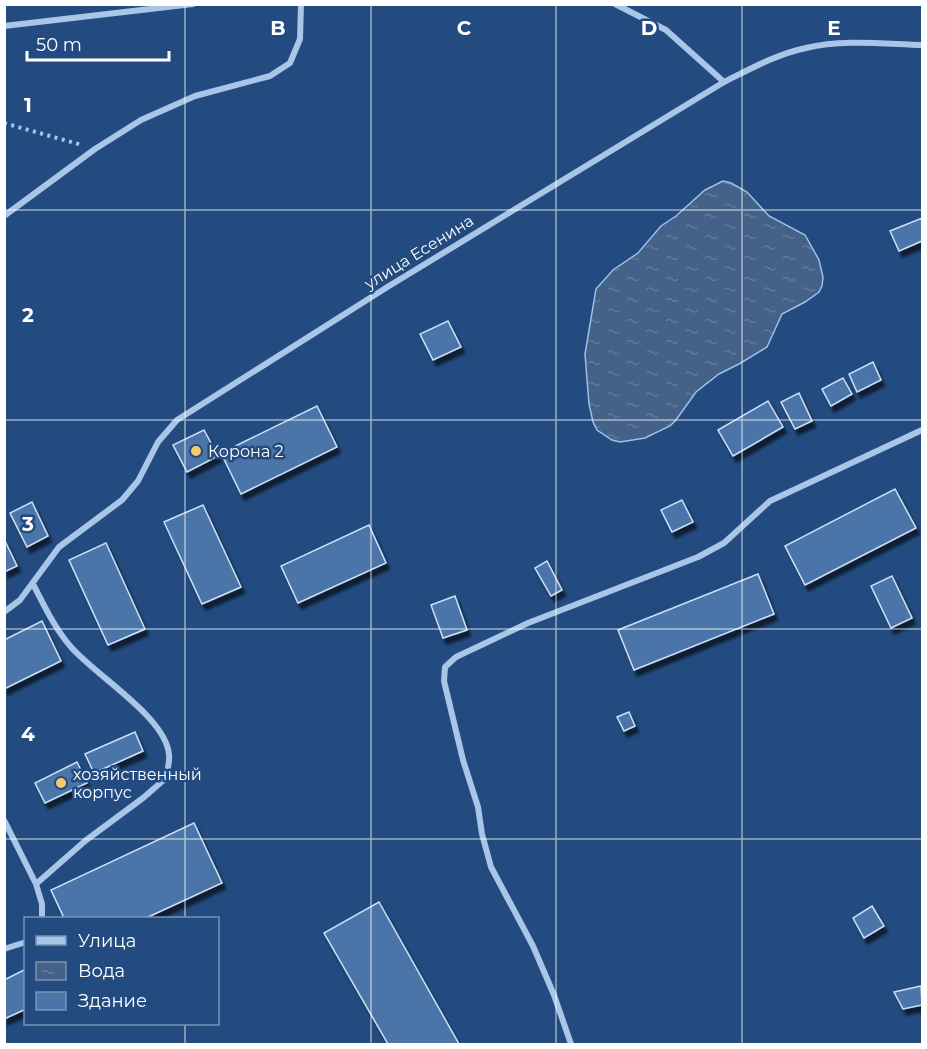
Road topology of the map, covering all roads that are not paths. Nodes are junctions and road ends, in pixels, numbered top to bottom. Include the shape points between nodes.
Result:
1 (192, 4) edge
2 (301, 4) edge
3 (615, 4) edge
4 (4, 26) edge
5 (922, 45) edge
6 (723, 82) junction
7 (4, 216) edge
8 (922, 430) edge
9 (33, 584) junction
10 (4, 612) edge
11 (4, 820) edge
12 (36, 884) junction
13 (42, 917) edge
14 (24, 943) edge
15 (4, 949) edge
16 (571, 1044) edge

1 - 4 street
2 - 7 street via 300,39 290,63 270,76 195,96 141,120
3 - 6 street via 666,30
5 - 6 street, улица Есенина via 807,48 774,58
6 - 9 street, улица Есенина via 177,420 158,442 138,481 122,500 59,547
8 - 16 street via 770,501 724,543 698,557 528,623 456,657 445,667 444,681 491,867 533,946
9 - 10 street, улица Есенина
9 - 12 street via 70,646 140,708 159,730 169,753 166,778
11 - 12 street
12 - 13 street
14 - 15 street

